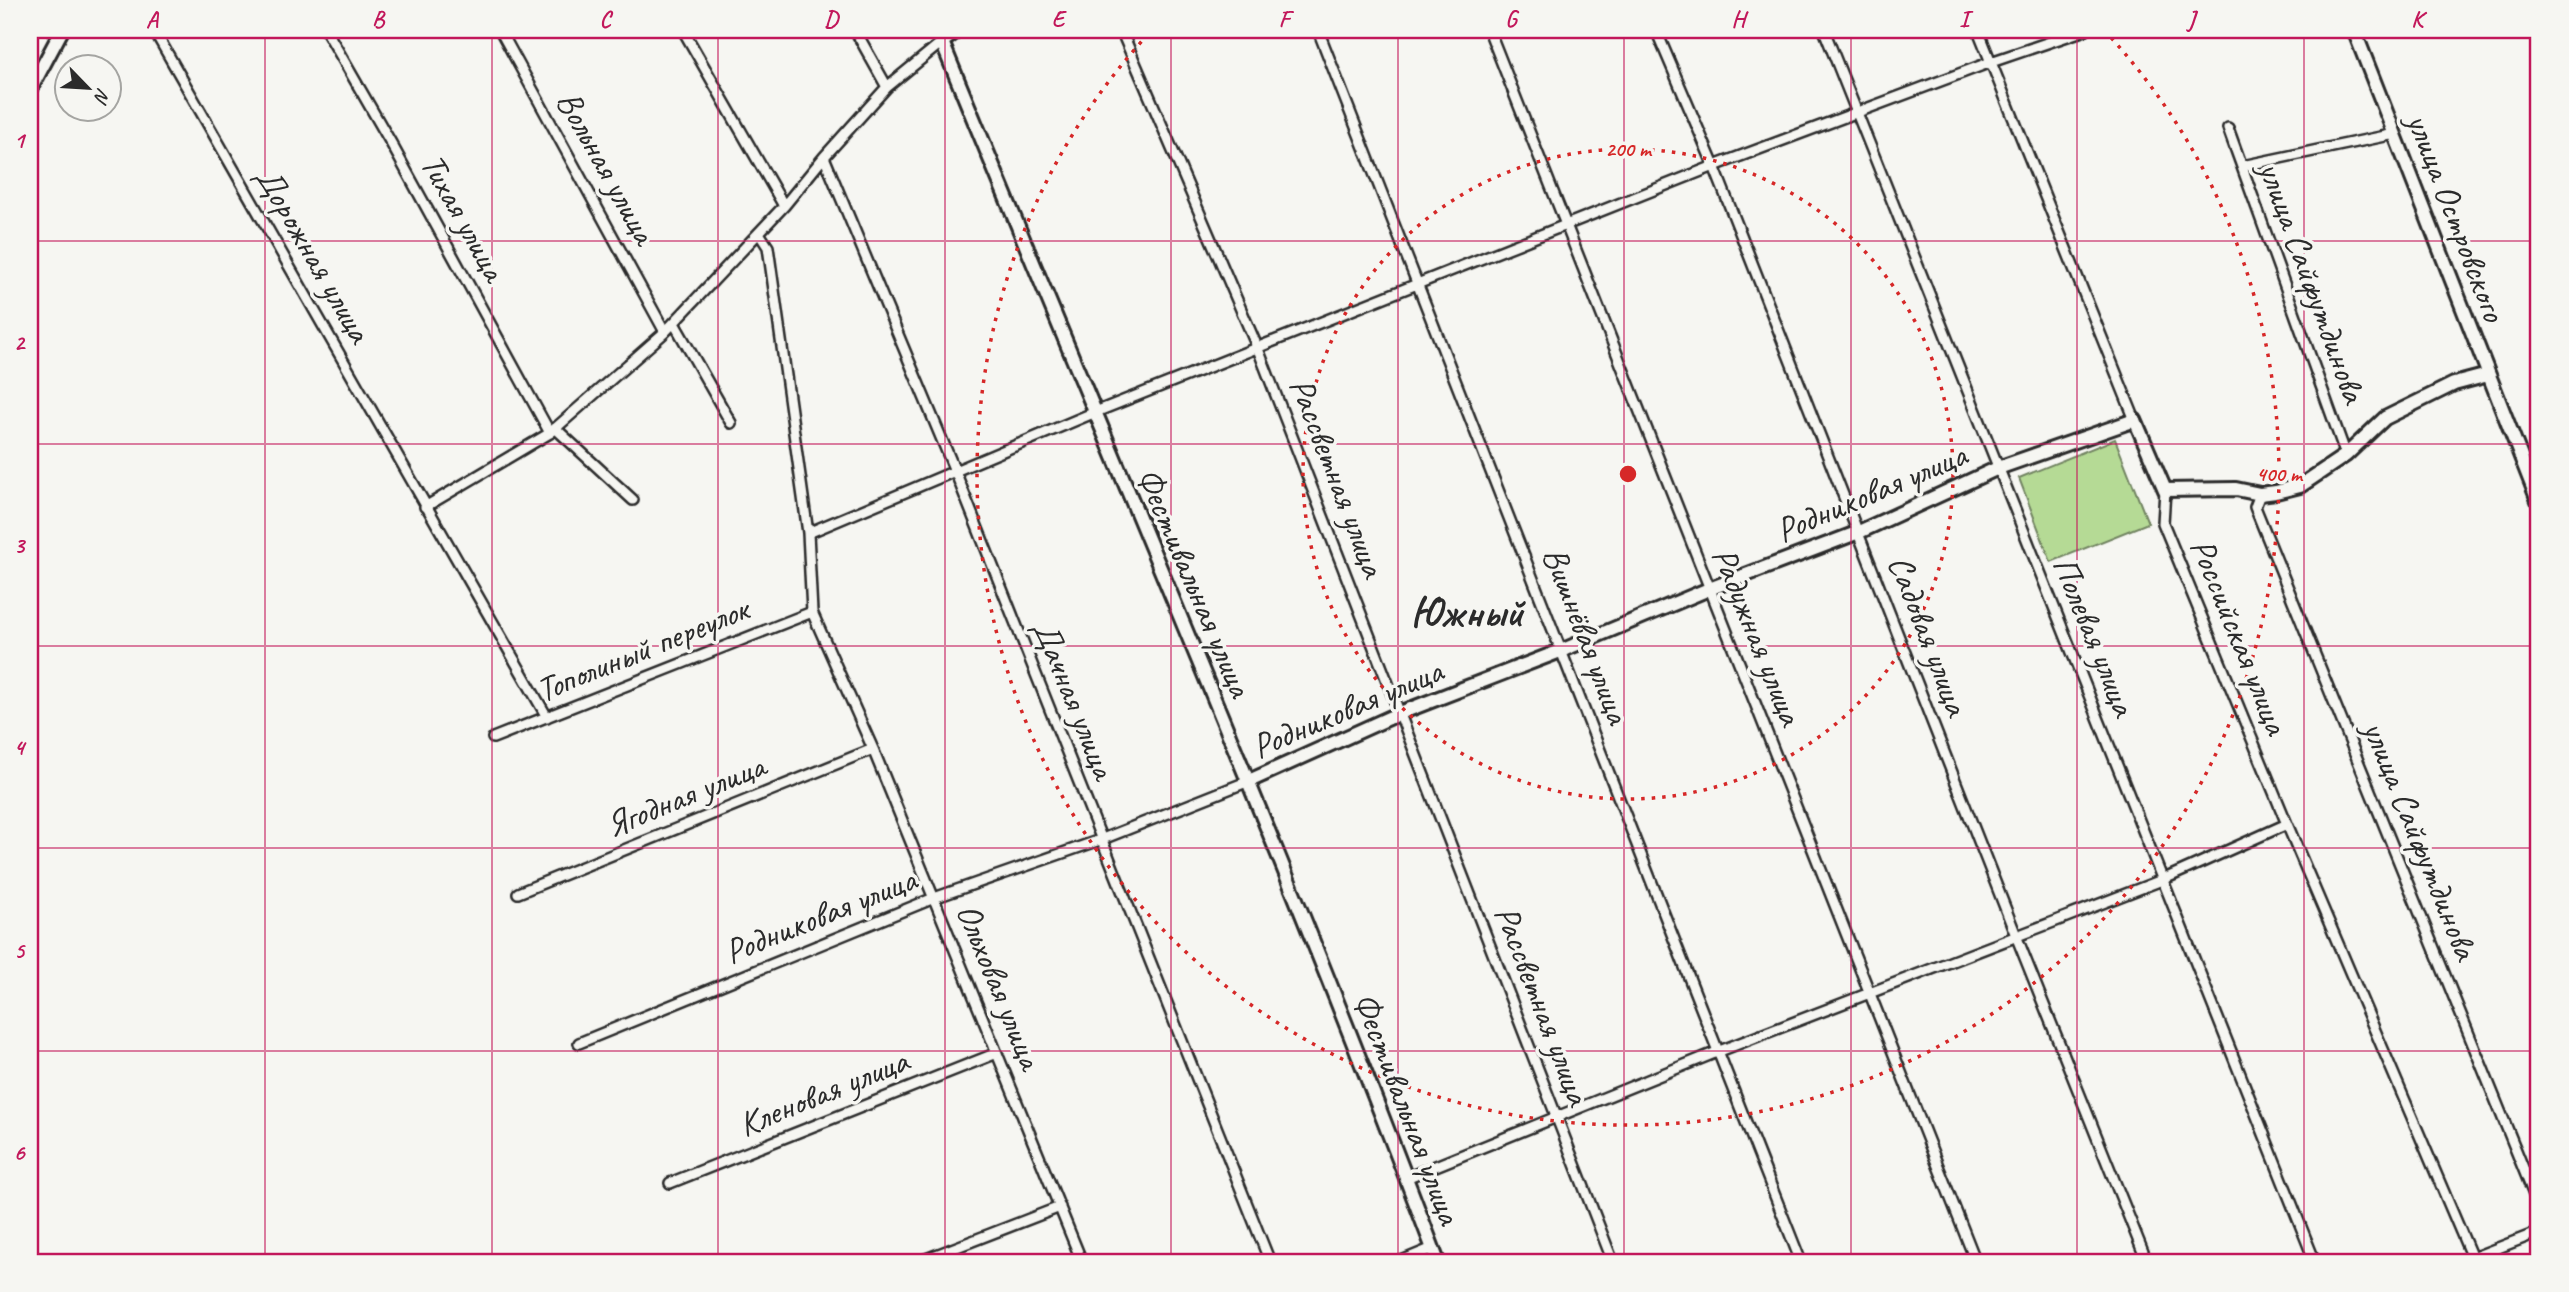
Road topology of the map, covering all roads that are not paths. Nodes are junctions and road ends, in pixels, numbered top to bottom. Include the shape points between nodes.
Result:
1 (62, 30) edge
2 (154, 30) edge
3 (326, 30) edge
4 (500, 30) edge
5 (682, 30) edge
6 (855, 30) edge
7 (958, 30) edge
8 (1121, 30) edge
9 (1318, 30) edge
10 (1489, 30) edge
11 (1656, 30) edge
12 (1824, 30) edge
13 (1978, 30) edge
14 (2085, 30) edge
15 (2354, 30) edge
16 (942, 42) junction
17 (1991, 62) junction
18 (887, 87) junction
19 (30, 90) edge
20 (1857, 112) junction
21 (2228, 128) dead end
22 (2395, 134) junction
23 (824, 157) junction
24 (1714, 166) junction
25 (2242, 166) junction
26 (784, 206) junction
27 (1566, 226) junction
28 (759, 233) junction
29 (1420, 284) junction
30 (674, 323) junction
31 (665, 332) junction
32 (1258, 349) junction
33 (2488, 375) junction
34 (1093, 413) junction
35 (2134, 420) junction
36 (731, 423) dead end
37 (552, 431) junction
38 (2346, 455) junction
39 (1998, 468) junction
40 (955, 471) junction
41 (2165, 490) junction
42 (2260, 494) junction
43 (633, 500) dead end
44 (2539, 503) edge
45 (425, 507) junction
46 (1859, 532) junction
47 (808, 533) junction
48 (1709, 589) junction
49 (812, 612) junction
50 (1563, 650) junction
51 (1400, 713) junction
52 (547, 717) junction
53 (493, 738) dead end
54 (873, 749) junction
55 (1249, 781) junction
56 (2287, 824) junction
57 (1100, 840) junction
58 (2162, 880) junction
59 (518, 892) dead end
60 (934, 898) junction
61 (2017, 938) junction
62 (1870, 993) junction
63 (579, 1043) dead end
64 (1717, 1052) junction
65 (997, 1053) junction
66 (1556, 1116) junction
67 (1406, 1178) junction
68 (670, 1183) dead end
69 (1060, 1207) junction
70 (2539, 1208) edge
71 (2539, 1232) edge
72 (1433, 1248) junction
73 (2472, 1258) junction
74 (918, 1262) edge
75 (1082, 1262) edge
76 (1270, 1262) edge
77 (1399, 1262) edge
78 (1438, 1262) edge
79 (1613, 1262) edge
80 (1801, 1262) edge
81 (1976, 1262) edge
82 (2147, 1262) edge
83 (2315, 1262) edge
84 (2462, 1262) edge

1 - 19 street
2 - 45 street, Дорожная улица
3 - 37 street, Тихая улица
4 - 31 street, Вольная улица
5 - 26 street
6 - 18 street
7 - 16 street
8 - 32 street, Рассветная улица
9 - 29 street, Вишнёвая улица
10 - 27 street, Радужная улица
11 - 24 street, Садовая улица
12 - 20 street, Полевая улица
13 - 17 street, Российская улица
14 - 17 street
15 - 22 street, улица Островского
16 - 18 street
16 - 34 street, Фестивальная улица
17 - 20 street
17 - 35 street, Российская улица
18 - 23 street
20 - 24 street
20 - 39 street, Полевая улица
21 - 25 street, улица Сайфутдинова
22 - 25 street
22 - 33 street, улица Островского
23 - 26 street
23 - 40 street, Дачная улица
24 - 27 street
24 - 46 street, Садовая улица
25 - 38 street, улица Сайфутдинова
26 - 28 street
27 - 29 street
27 - 48 street, Радужная улица
28 - 30 street
28 - 47 street, Ольховая улица via 768,247
29 - 32 street
29 - 50 street, Вишнёвая улица
30 - 31 street
30 - 36 street
31 - 37 street
32 - 34 street
32 - 51 street, Рассветная улица
33 - 38 street via 2454,384 2385,418
33 - 44 street, улица Островского
34 - 40 street
34 - 55 street, Фестивальная улица
35 - 39 street, Родниковая улица
35 - 41 street, Российская улица
37 - 43 street, Тихая улица
37 - 45 street
38 - 42 street via 2300,486
39 - 46 street, Родниковая улица
39 - 58 street, Полевая улица
40 - 47 street
40 - 57 street, Дачная улица
41 - 42 street via 2236,489
41 - 56 street, Российская улица via 2164,523
42 - 70 street, улица Сайфутдинова via 2255,507
45 - 52 street, Дорожная улица
46 - 48 street, Родниковая улица
46 - 61 street, Садовая улица
47 - 49 street, Ольховая улица
48 - 50 street, Родниковая улица
48 - 62 street, Радужная улица
49 - 52 street, Тополиный переулок
49 - 54 street, Ольховая улица
50 - 51 street, Родниковая улица
50 - 64 street, Вишнёвая улица
51 - 55 street, Родниковая улица
51 - 66 street, Рассветная улица
52 - 53 street, Тополиный переулок
54 - 59 street, Ягодная улица
54 - 60 street, Ольховая улица
55 - 57 street, Родниковая улица
55 - 67 street, Фестивальная улица
56 - 58 street
56 - 73 street, Российская улица
57 - 60 street, Родниковая улица
57 - 76 street, Дачная улица
58 - 61 street
58 - 83 street, Полевая улица
60 - 63 street, Родниковая улица
60 - 65 street, Ольховая улица
61 - 62 street
61 - 82 street, Садовая улица
62 - 64 street
62 - 81 street, Радужная улица
64 - 66 street
64 - 80 street, Вишнёвая улица
65 - 68 street, Кленовая улица
65 - 69 street, Ольховая улица
66 - 67 street
66 - 79 street, Рассветная улица
67 - 72 street, Фестивальная улица
69 - 74 street
69 - 75 street, Ольховая улица
71 - 73 street
72 - 77 street
72 - 78 street, Фестивальная улица
73 - 84 street

